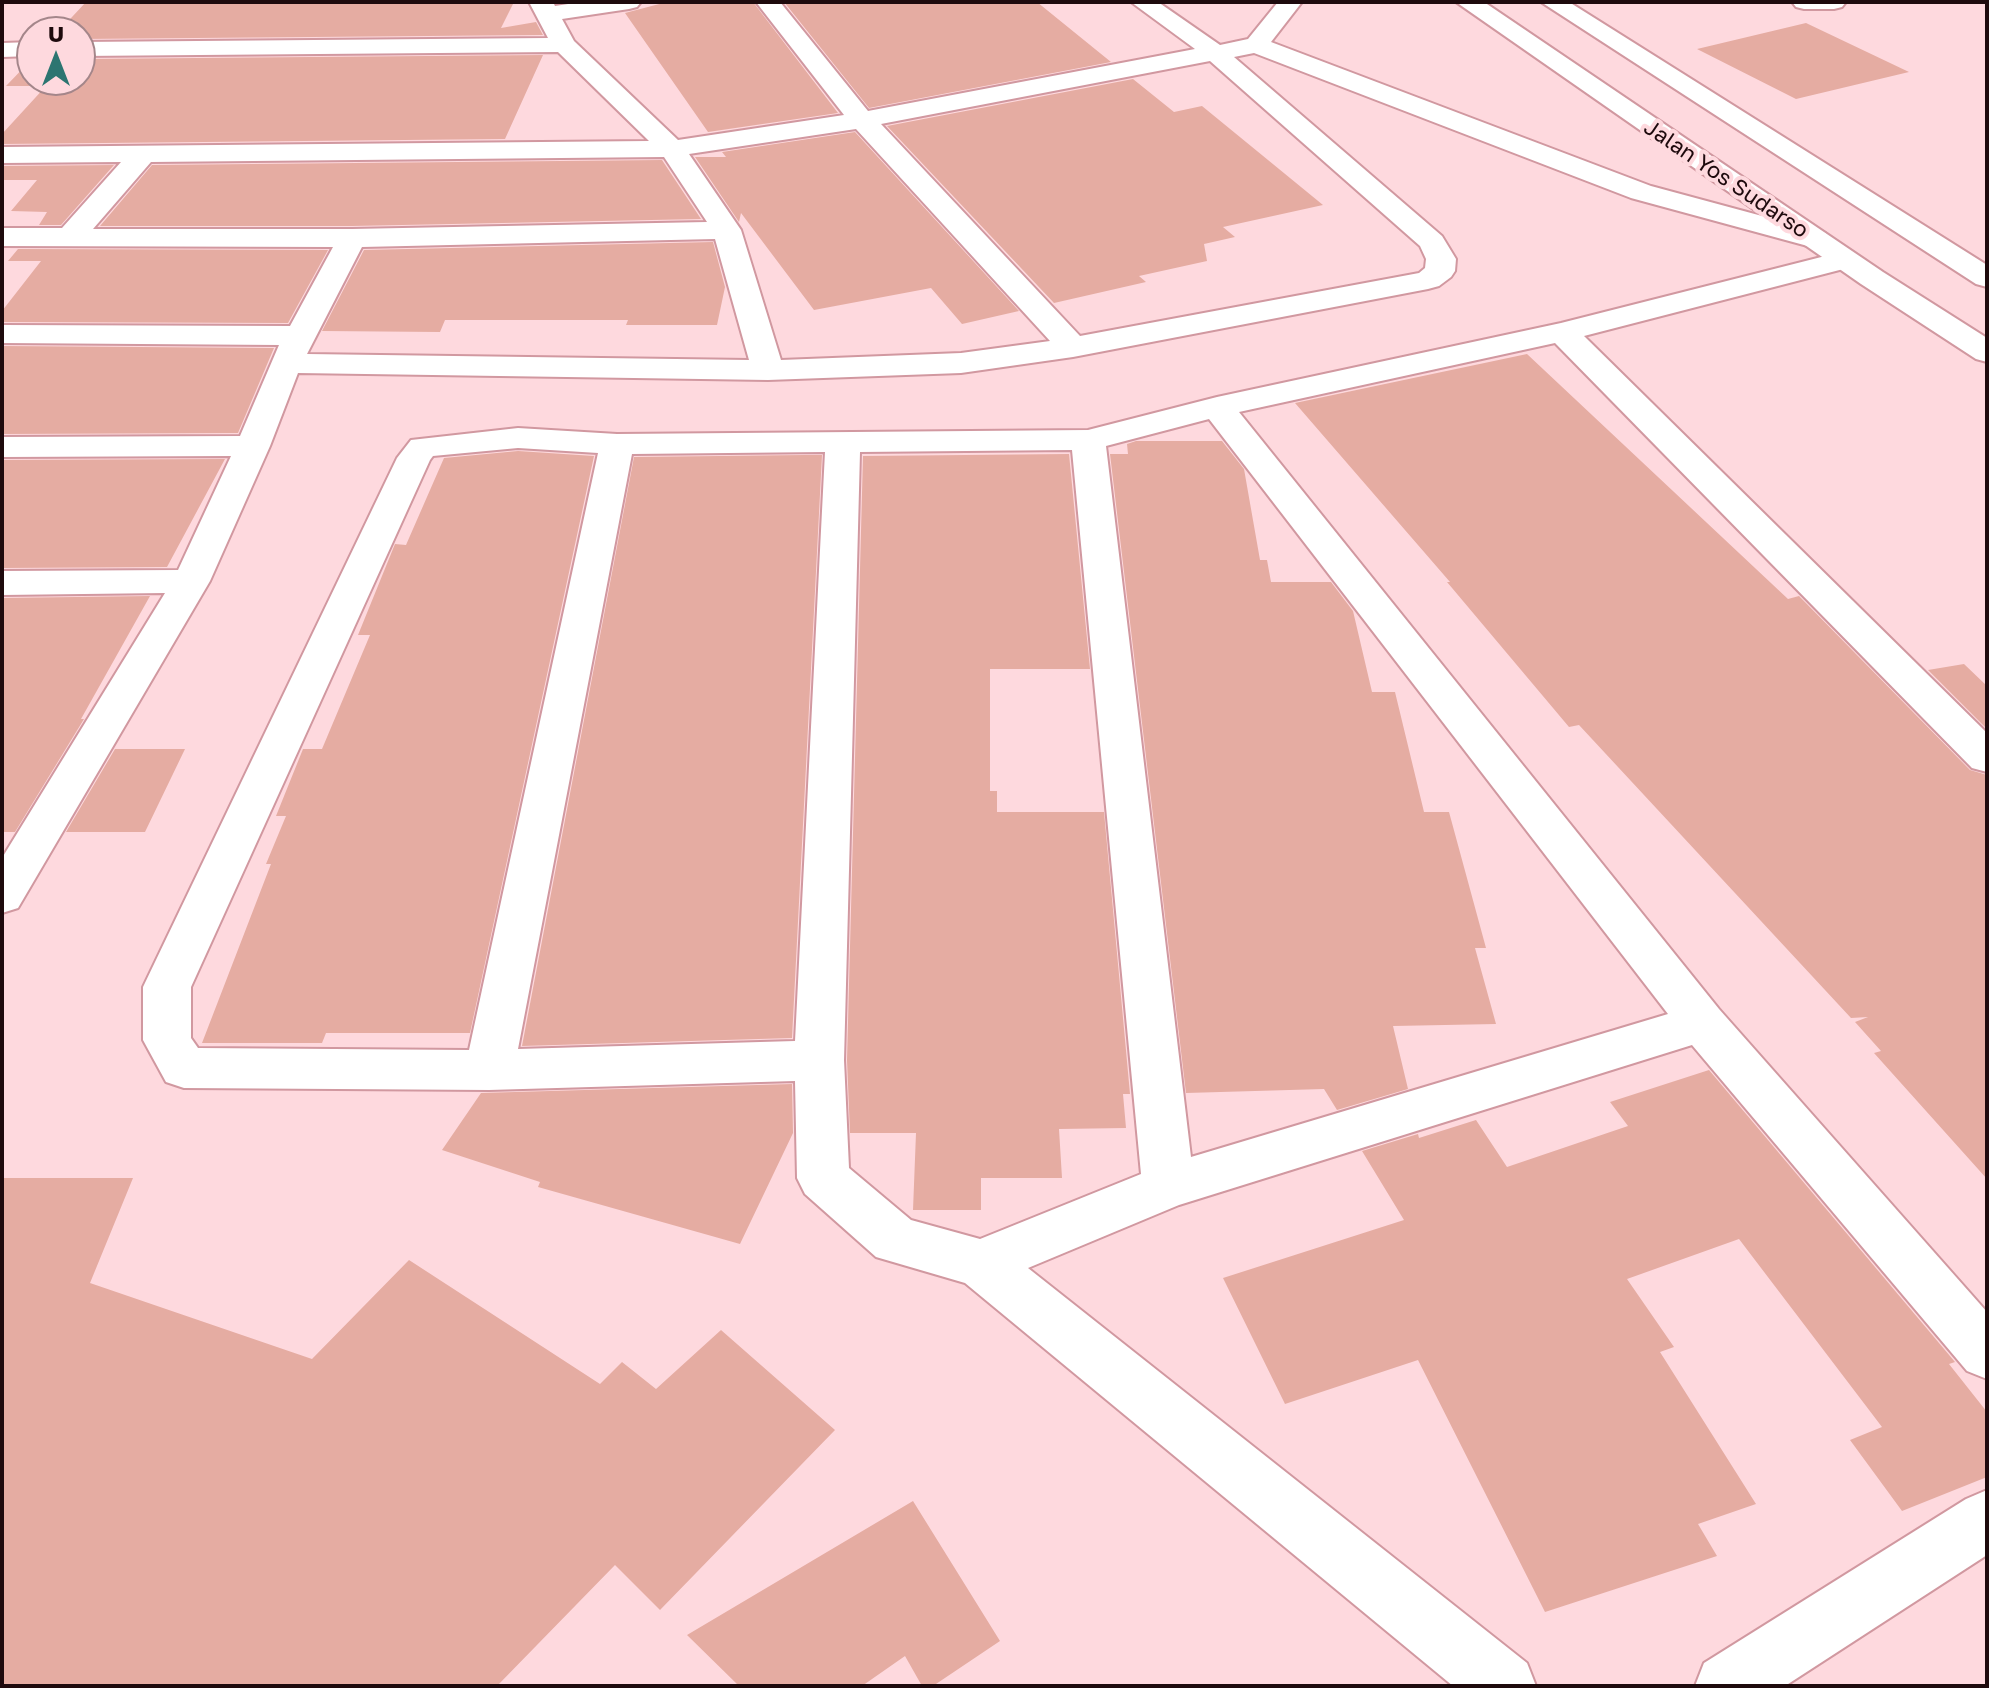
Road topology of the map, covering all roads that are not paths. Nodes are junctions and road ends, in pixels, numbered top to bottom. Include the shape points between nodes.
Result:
1 (629, 2) edge
2 (768, 2) edge
3 (1143, 2) edge
4 (1290, 2) edge
5 (1468, 2) edge
6 (1553, 2) edge
7 (1804, 2) edge
8 (1834, 2) edge
9 (545, 8) edge
10 (564, 45) junction
11 (1256, 45) junction
12 (96, 49) edge
13 (1213, 51) junction
14 (862, 120) junction
15 (672, 149) junction
16 (144, 153) junction
17 (2, 155) edge
18 (727, 230) junction
19 (71, 236) junction
20 (2, 237) edge
21 (352, 238) junction
22 (1815, 239) junction
23 (1845, 260) junction
24 (1987, 278) edge
25 (1562, 332) junction
26 (13, 333) edge
27 (1073, 347) junction
28 (293, 350) junction
29 (1987, 352) edge
30 (2, 365) edge
31 (768, 370) junction
32 (1217, 407) junction
33 (1088, 440) junction
34 (843, 443) junction
35 (617, 444) junction
36 (253, 446) junction
37 (2, 447) edge
38 (191, 581) junction
39 (2, 583) edge
40 (1987, 758) edge
41 (2, 896) edge
42 (1702, 1023) junction
43 (819, 1060) junction
44 (489, 1070) junction
45 (1168, 1186) junction
46 (981, 1263) junction
47 (1987, 1353) edge
48 (1987, 1520) edge
49 (1504, 1686) edge
50 (1727, 1686) edge

1 - 9 street
2 - 14 street
3 - 13 street
4 - 11 street
5 - 22 street, Jalan Yos Sudarso
6 - 24 street
7 - 8 street
9 - 10 street
10 - 12 street
10 - 15 street
11 - 13 street
11 - 22 street via 1641,192
13 - 14 street
13 - 27 street via 1432,242 1441,259 1440,271 1428,280
14 - 15 street
14 - 27 street
15 - 16 street
15 - 18 street
16 - 17 street
16 - 19 street
18 - 21 street
18 - 31 street
19 - 20 street
19 - 21 street
21 - 28 street
22 - 23 street, Jalan Yos Sudarso
23 - 25 street
23 - 29 street, Jalan Yos Sudarso
25 - 32 street
25 - 40 street
26 - 28 street
26 - 30 street
27 - 31 street via 961,363
28 - 31 street
28 - 36 street
32 - 33 street
32 - 42 street
33 - 34 street
33 - 45 street
34 - 35 street
34 - 43 street
35 - 44 street
35 - 44 street via 518,438 423,447 167,987 167,1040 184,1068
36 - 37 street
36 - 38 street
38 - 39 street
38 - 41 street
42 - 45 street
42 - 47 street
43 - 44 street
43 - 46 street via 823,1178 895,1240
45 - 46 street
46 - 49 street
48 - 50 street

